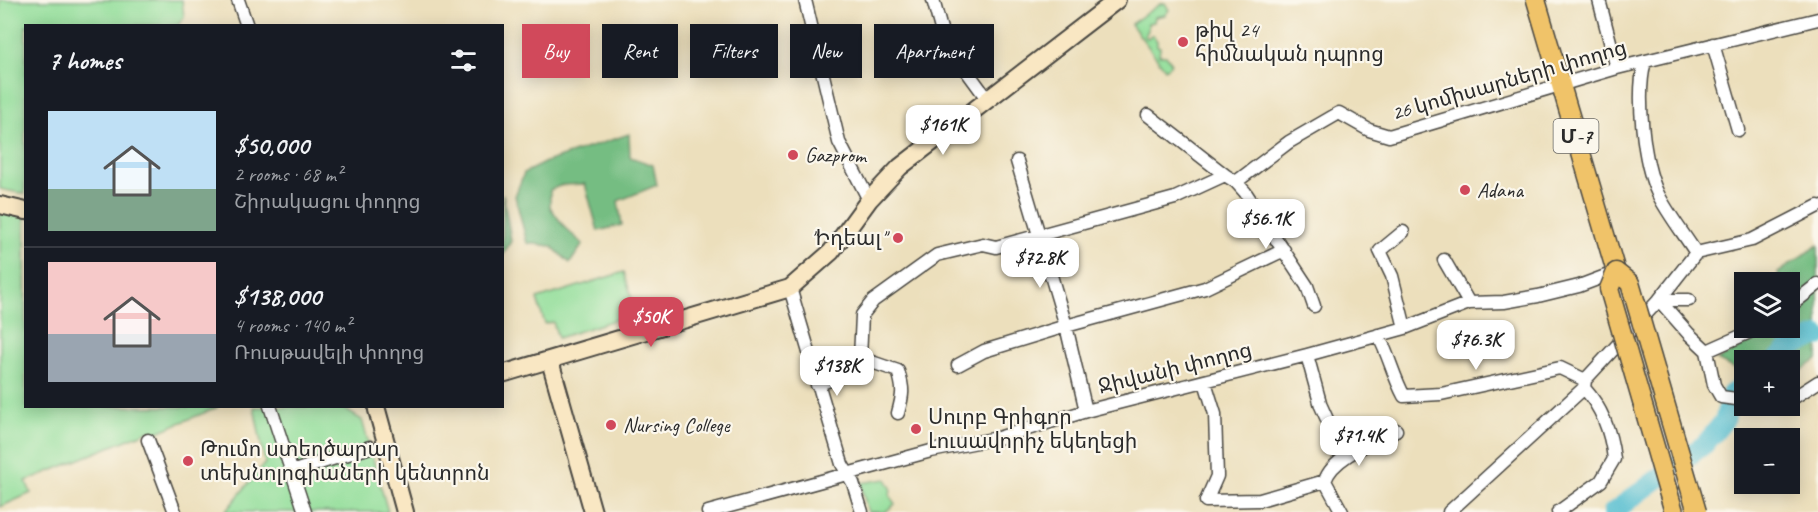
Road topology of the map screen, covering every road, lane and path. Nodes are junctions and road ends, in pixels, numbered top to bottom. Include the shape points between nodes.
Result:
1 (238, 0) edge
2 (805, 0) edge
3 (933, 0) edge
4 (1118, 0) edge
5 (1536, 0) edge
6 (1599, 0) edge
7 (1818, 19) edge
8 (246, 24) edge
9 (1713, 44) junction
10 (1645, 61) junction
11 (1617, 68) junction
12 (1561, 84) junction
13 (988, 100) junction
14 (1148, 115) dead end
15 (1738, 130) dead end
16 (1017, 161) dead end
17 (1225, 174) junction
18 (1236, 182) junction
19 (868, 200) junction
20 (0, 205) edge
21 (1818, 206) edge
22 (24, 211) edge
23 (1402, 232) dead end
24 (1041, 235) junction
25 (1284, 250) junction
26 (1696, 253) junction
27 (1444, 260) dead end
28 (1616, 272) junction
29 (1818, 284) edge
30 (790, 288) junction
31 (1800, 298) edge
32 (1659, 300) junction
33 (1689, 300) dead end
34 (1469, 303) junction
35 (1314, 306) dead end
36 (1066, 326) junction
37 (1405, 328) junction
38 (1378, 335) junction
39 (1736, 338) edge
40 (1707, 351) junction
41 (1307, 355) junction
42 (860, 358) junction
43 (550, 361) junction
44 (958, 365) dead end
45 (504, 373) edge
46 (1205, 382) junction
47 (1818, 382) edge
48 (1585, 384) junction
49 (818, 385) junction
50 (1800, 394) edge
51 (1734, 399) edge
52 (271, 408) edge
53 (379, 408) edge
54 (1086, 411) junction
55 (898, 413) dead end
56 (1396, 430) dead end
57 (148, 440) dead end
58 (370, 447) dead end
59 (1344, 457) junction
60 (291, 472) junction
61 (849, 474) junction
62 (1325, 481) junction
63 (175, 512) edge
64 (305, 512) edge
65 (405, 512) edge
66 (593, 512) edge
67 (708, 512) edge
68 (862, 512) edge
69 (1341, 512) edge
70 (1449, 512) edge
71 (1558, 512) edge
72 (1674, 512) edge
73 (1697, 512) edge

1 - 8 street
2 - 19 street via 839,142
3 - 13 street via 944,40
4 - 13 main road
5 - 12 main road, Մ-7
6 - 11 street
7 - 9 street, 26 կոմիսարների փողոց
9 - 10 street, 26 կոմիսարների փողոց
9 - 15 street
10 - 11 street, 26 կոմիսարների փողոց
10 - 26 street via 1641,75 1647,159 1658,194
11 - 12 street, 26 կոմիսարների փողոց
12 - 18 street, 26 կոմիսարների փողոց via 1389,136 1339,113 1289,142
12 - 28 main road, Մ-7
13 - 19 main road via 900,167
14 - 17 street
16 - 24 street
17 - 18 street
17 - 24 street via 1175,198
18 - 25 street
19 - 30 main road via 831,252
20 - 22 main road
21 - 26 street via 1752,240
23 - 37 street via 1380,251 1392,276
24 - 36 street
24 - 42 street via 996,247 983,244 937,255 873,301 862,315
25 - 35 street via 1307,286
25 - 36 street via 1205,288
26 - 32 street
27 - 34 street
28 - 34 street, Ջիվանի փողոց via 1538,296
28 - 72 main road, Մ-7, bridge via 1609,289
28 - 73 main road, Մ-7, bridge via 1630,283
29 - 31 street
30 - 43 main road
30 - 49 street
32 - 33 street
32 - 40 street
32 - 48 street
34 - 37 street, Ջիվանի փողոց
36 - 44 street via 984,351
36 - 54 street
37 - 38 street, Ջիվանի փողոց
38 - 41 street, Ջիվանի փողոց
38 - 48 street via 1404,396 1441,393 1560,368
39 - 40 street
40 - 51 street via 1714,385 1721,397
41 - 46 street, Ջիվանի փողոց
41 - 59 street via 1321,406
42 - 49 street via 848,373
42 - 55 street via 898,371 903,386
43 - 45 main road
43 - 66 main road
46 - 54 street, Ջիվանի փողոց
46 - 62 street via 1215,414 1217,476 1206,501 1260,500
47 - 50 street
48 - 70 street
48 - 71 street via 1608,426 1614,459 1601,481
49 - 61 street via 842,464
52 - 60 street
53 - 65 main road
54 - 61 street, Ջիվանի փողոց via 998,438 931,451
56 - 59 street
57 - 63 street
58 - 60 street
59 - 62 street
60 - 64 street
61 - 67 street, Ջիվանի փողոց
61 - 68 street
62 - 69 street

